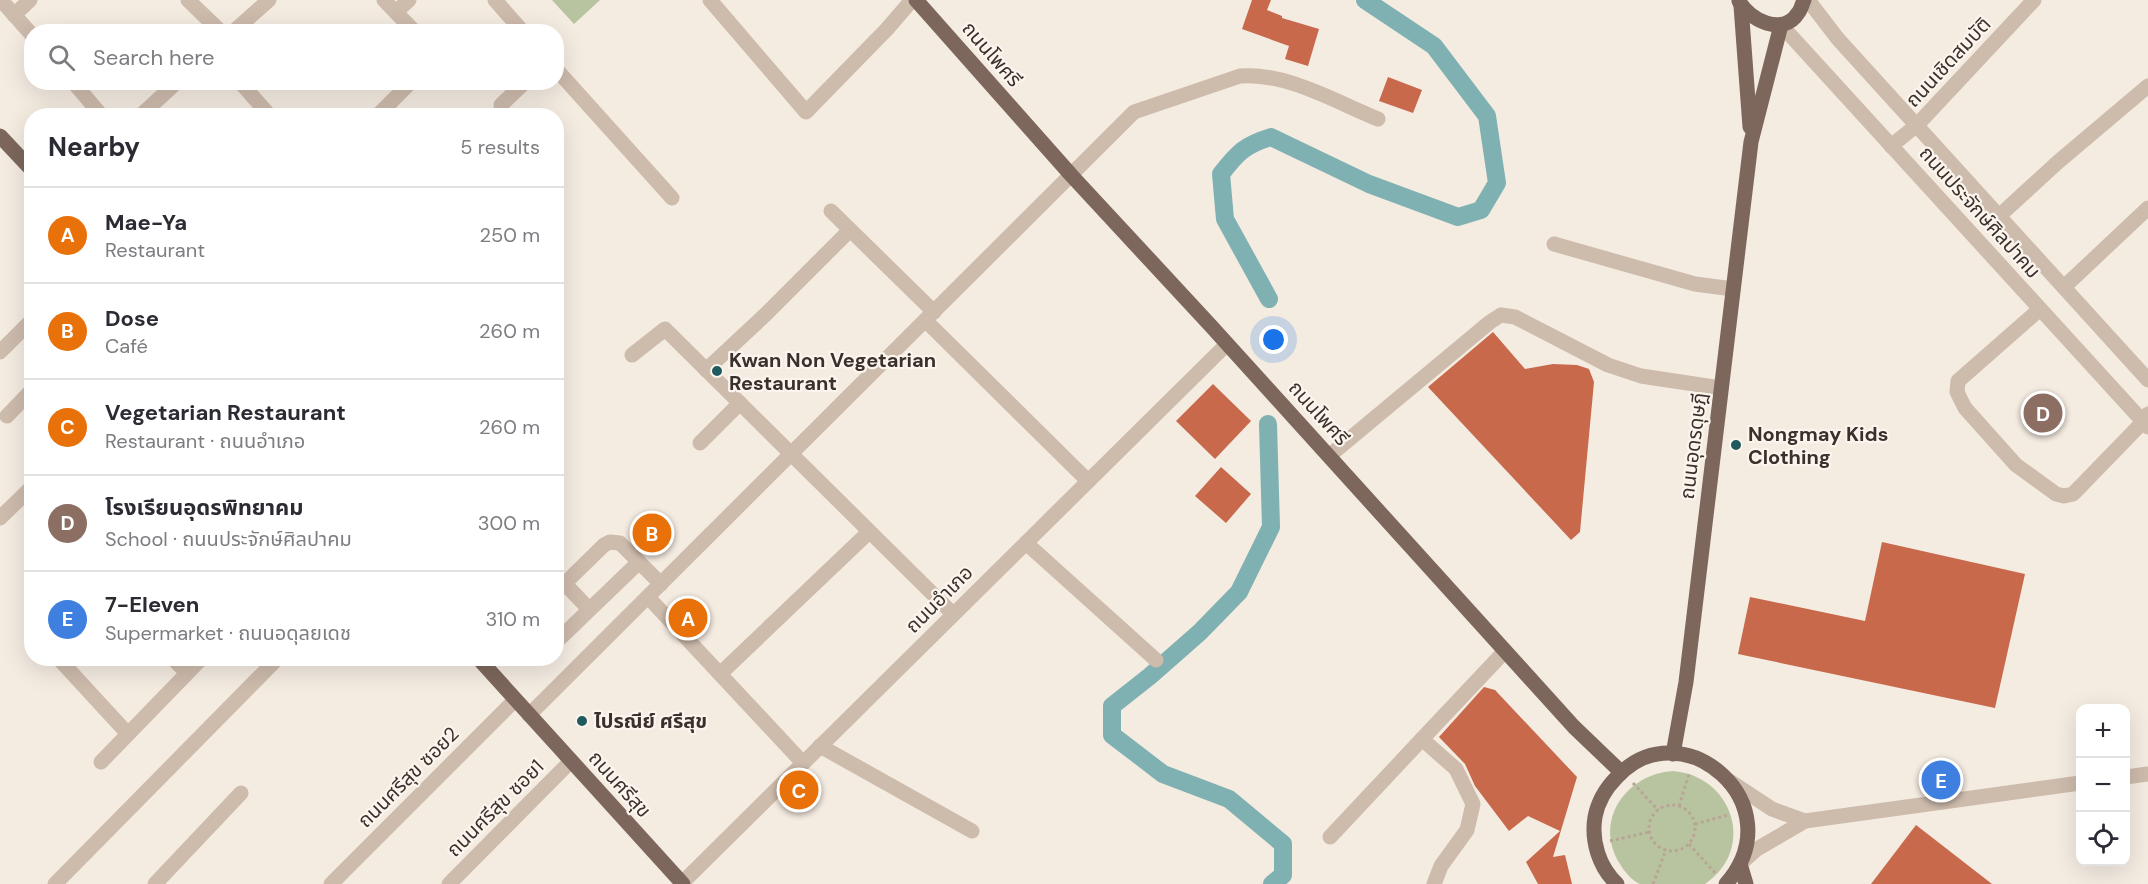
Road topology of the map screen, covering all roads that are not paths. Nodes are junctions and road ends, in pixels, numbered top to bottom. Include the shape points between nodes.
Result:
1 (1, 0) edge
2 (30, 0) edge
3 (188, 0) edge
4 (269, 0) edge
5 (384, 0) edge
6 (409, 0) edge
7 (495, 0) edge
8 (710, 0) edge
9 (914, 0) edge
10 (1806, 0) edge
11 (2034, 0) edge
12 (1740, 3) edge
13 (396, 12) junction
14 (14, 15) junction
15 (213, 24) edge
16 (242, 24) edge
17 (407, 24) edge
18 (516, 24) edge
19 (1781, 25) junction
20 (24, 26) edge
21 (564, 78) edge
22 (2148, 86) edge
23 (80, 90) edge
24 (168, 90) edge
25 (247, 90) edge
26 (403, 90) edge
27 (517, 90) edge
28 (501, 105) dead end
29 (95, 108) edge
30 (149, 108) edge
31 (263, 108) edge
32 (385, 108) edge
33 (1378, 119) dead end
34 (1917, 125) junction
35 (0, 136) edge
36 (1751, 142) junction
37 (1892, 146) junction
38 (24, 162) edge
39 (1072, 176) junction
40 (672, 198) dead end
41 (2148, 208) edge
42 (831, 211) dead end
43 (1999, 216) junction
44 (850, 230) junction
45 (1554, 244) dead end
46 (2064, 287) junction
47 (1733, 289) junction
48 (2040, 309) junction
49 (930, 317) junction
50 (24, 328) edge
51 (1227, 344) junction
52 (0, 352) edge
53 (632, 355) dead end
54 (706, 370) junction
55 (2148, 381) edge
56 (1721, 388) junction
57 (24, 398) edge
58 (740, 403) junction
59 (7, 416) dead end
60 (2146, 421) edge
61 (700, 443) dead end
62 (792, 454) junction
63 (1329, 456) junction
64 (1088, 481) junction
65 (24, 495) edge
66 (0, 518) edge
67 (869, 532) junction
68 (1026, 543) junction
69 (639, 562) junction
70 (661, 584) junction
71 (564, 585) edge
72 (564, 590) edge
73 (648, 597) junction
74 (589, 609) junction
75 (953, 614) junction
76 (564, 634) edge
77 (1505, 651) junction
78 (1156, 660) dead end
79 (65, 666) edge
80 (180, 666) edge
81 (194, 666) edge
82 (270, 666) edge
83 (488, 666) edge
84 (187, 674) junction
85 (720, 674) junction
86 (515, 699) junction
87 (529, 715) junction
88 (128, 734) junction
89 (1422, 739) junction
90 (820, 746) junction
91 (1673, 754) junction
92 (571, 761) junction
93 (101, 762) dead end
94 (803, 763) junction
95 (1621, 772) junction
96 (2148, 774) edge
97 (2130, 776) edge
98 (1730, 781) junction
99 (2076, 784) edge
100 (241, 794) dead end
101 (1805, 821) junction
102 (972, 831) dead end
103 (1330, 837) dead end
104 (1740, 864) junction
105 (1723, 882) edge
106 (55, 884) edge
107 (154, 884) edge
108 (331, 884) edge
109 (449, 884) edge
110 (682, 884) edge
111 (1434, 884) edge
112 (1617, 884) edge
113 (1746, 884) edge

1 - 14 street
2 - 14 street
3 - 15 street
4 - 16 street
5 - 13 street
6 - 13 street
7 - 18 street
8 - 9 street via 806,112
9 - 39 main road, ถนนโพศรี
10 - 19 main road via 1798,14
10 - 34 street, ถนนประจักษ์ศิลปาคม
11 - 34 street, ถนนเชิดสมบัติ
12 - 19 main road via 1757,20
12 - 36 main road, ถนนอุดรดุษฎี
13 - 17 street
14 - 20 street
19 - 36 main road, ถนนอุดรดุษฎี
19 - 37 street, ถนนประจักษ์ศิลปาคม
21 - 40 street
22 - 43 street
23 - 29 street
24 - 30 street
25 - 31 street
26 - 32 street
27 - 28 street
33 - 39 street via 1288,82 1240,76 1134,112
34 - 37 street, ถนนเชิดสมบัติ
34 - 43 street, ถนนประจักษ์ศิลปาคม
35 - 38 main road
36 - 47 main road, ถนนอุดรดุษฎี
37 - 48 street, ถนนประจักษ์ศิลปาคม
39 - 49 street
39 - 51 main road, ถนนโพศรี
41 - 46 street
42 - 44 street
43 - 46 street, ถนนประจักษ์ศิลปาคม
44 - 49 street
44 - 54 street
45 - 47 street via 1695,284
46 - 55 street, ถนนประจักษ์ศิลปาคม
47 - 56 main road, ถนนอุดรดุษฎี
48 - 60 street, ถนนประจักษ์ศิลปาคม
48 - 60 street via 1958,381 1956,392 1965,408 2016,465 2056,494 2073,494
49 - 62 street
49 - 64 street
50 - 52 street
51 - 63 main road, ถนนโพศรี
51 - 64 street, ถนนอำเภอ
53 - 54 street via 665,329
54 - 58 street
56 - 63 street via 1641,376 1608,365 1515,317 1501,315
56 - 91 main road, ถนนอุดรดุษฎี via 1686,682
57 - 59 street
58 - 61 street
58 - 62 street
62 - 67 street
62 - 70 street
63 - 77 main road, ถนนโพศรี
64 - 68 street, ถนนอำเภอ
65 - 66 street
67 - 75 street
67 - 85 street
68 - 75 street, ถนนอำเภอ
68 - 78 street
69 - 70 street
69 - 71 street via 620,543 610,542
69 - 74 street
70 - 73 street
72 - 74 street
73 - 85 street
73 - 87 street
74 - 76 street
75 - 90 street, ถนนอำเภอ
77 - 89 street
77 - 95 main road, ถนนโพศรี
79 - 88 street
80 - 84 street
81 - 84 street
82 - 106 street
83 - 86 main road, ถนนศรีสุข
84 - 88 street
85 - 94 street
86 - 87 main road, ถนนศรีสุข
86 - 108 street, ถนนศรีสุข ซอย2
87 - 92 main road, ถนนศรีสุข
88 - 93 street
89 - 103 street
89 - 111 street via 1456,769 1473,804 1467,830 1441,866
90 - 94 street, ถนนอำเภอ
90 - 102 street
91 - 95 main road via 1640,760
91 - 98 main road via 1694,758
92 - 109 street, ถนนศรีสุข ซอย1
92 - 110 main road, ถนนศรีสุข
94 - 110 street, ถนนอำเภอ
95 - 112 main road via 1601,799 1594,832 1602,865
96 - 97 street
98 - 101 street via 1772,809
98 - 104 main road via 1745,810 1748,839
99 - 101 street
100 - 107 street
101 - 104 street via 1757,849
104 - 105 main road
104 - 113 main road

